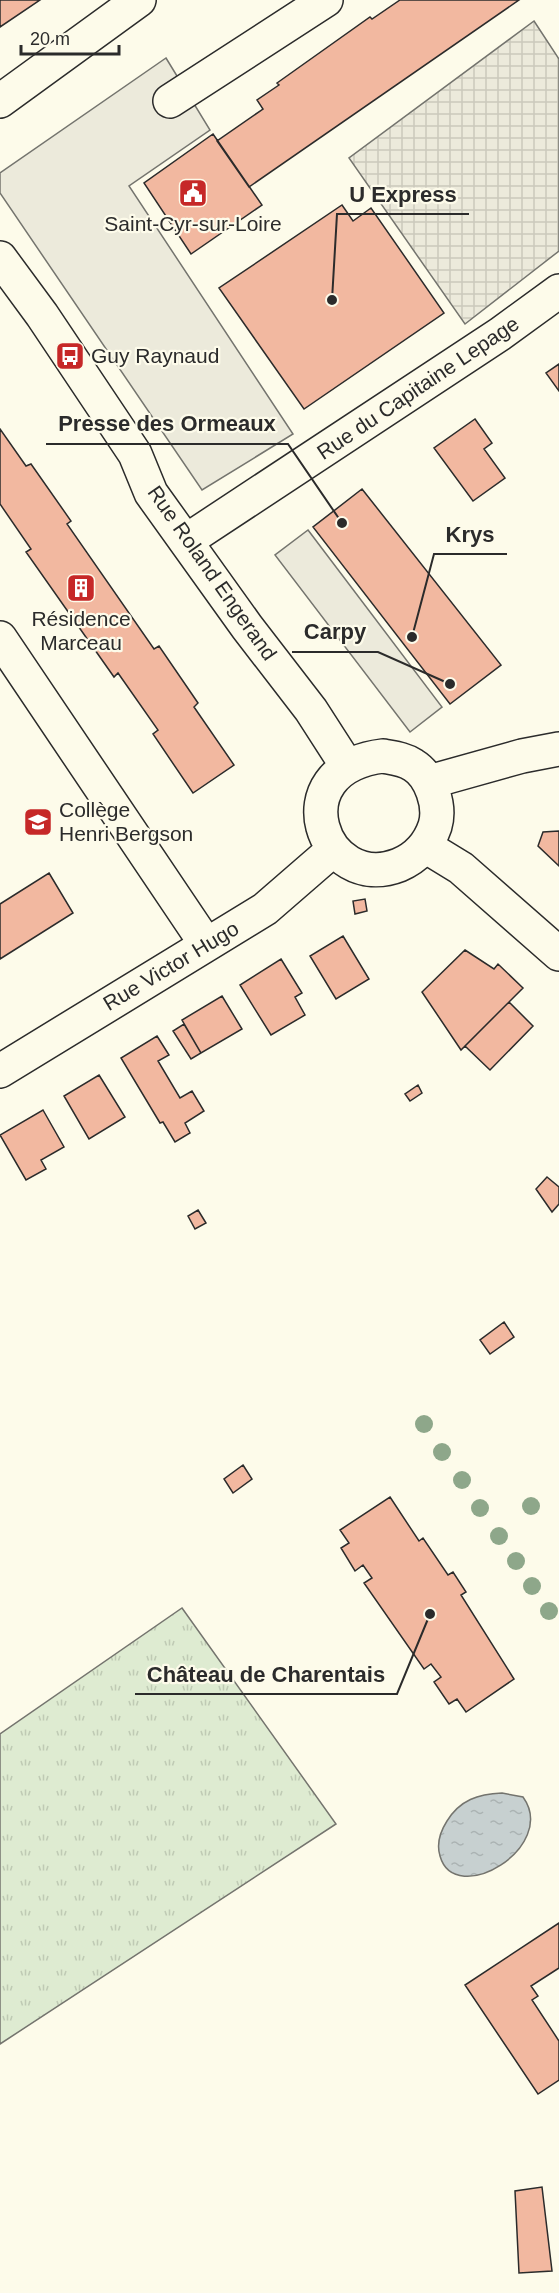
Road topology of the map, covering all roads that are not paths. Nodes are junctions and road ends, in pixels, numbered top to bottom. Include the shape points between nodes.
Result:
1 (139, 0) edge
2 (326, 0) edge
3 (0, 100) edge
4 (170, 101) dead end
5 (0, 258) edge
6 (559, 291) edge
7 (186, 541) junction
8 (0, 638) edge
9 (559, 749) edge
10 (347, 766) junction
11 (429, 782) junction
12 (425, 846) junction
13 (333, 850) junction
14 (206, 944) junction
15 (559, 954) edge
16 (0, 1071) edge

1 - 3 street
2 - 4 street
5 - 7 street, Rue Roland Engerand via 135,454 151,493
6 - 7 street, Rue du Capitaine Lepage via 471,354
7 - 10 street, Rue Roland Engerand via 311,710
8 - 14 street
9 - 11 street
10 - 11 street via 364,758 398,758 415,765
10 - 13 street via 329,783 320,803 321,828
11 - 12 street via 436,801 435,825
12 - 13 street via 410,861 370,869
12 - 15 street via 469,875
13 - 14 street, Rue Victor Hugo via 265,909
14 - 16 street, Rue Victor Hugo

